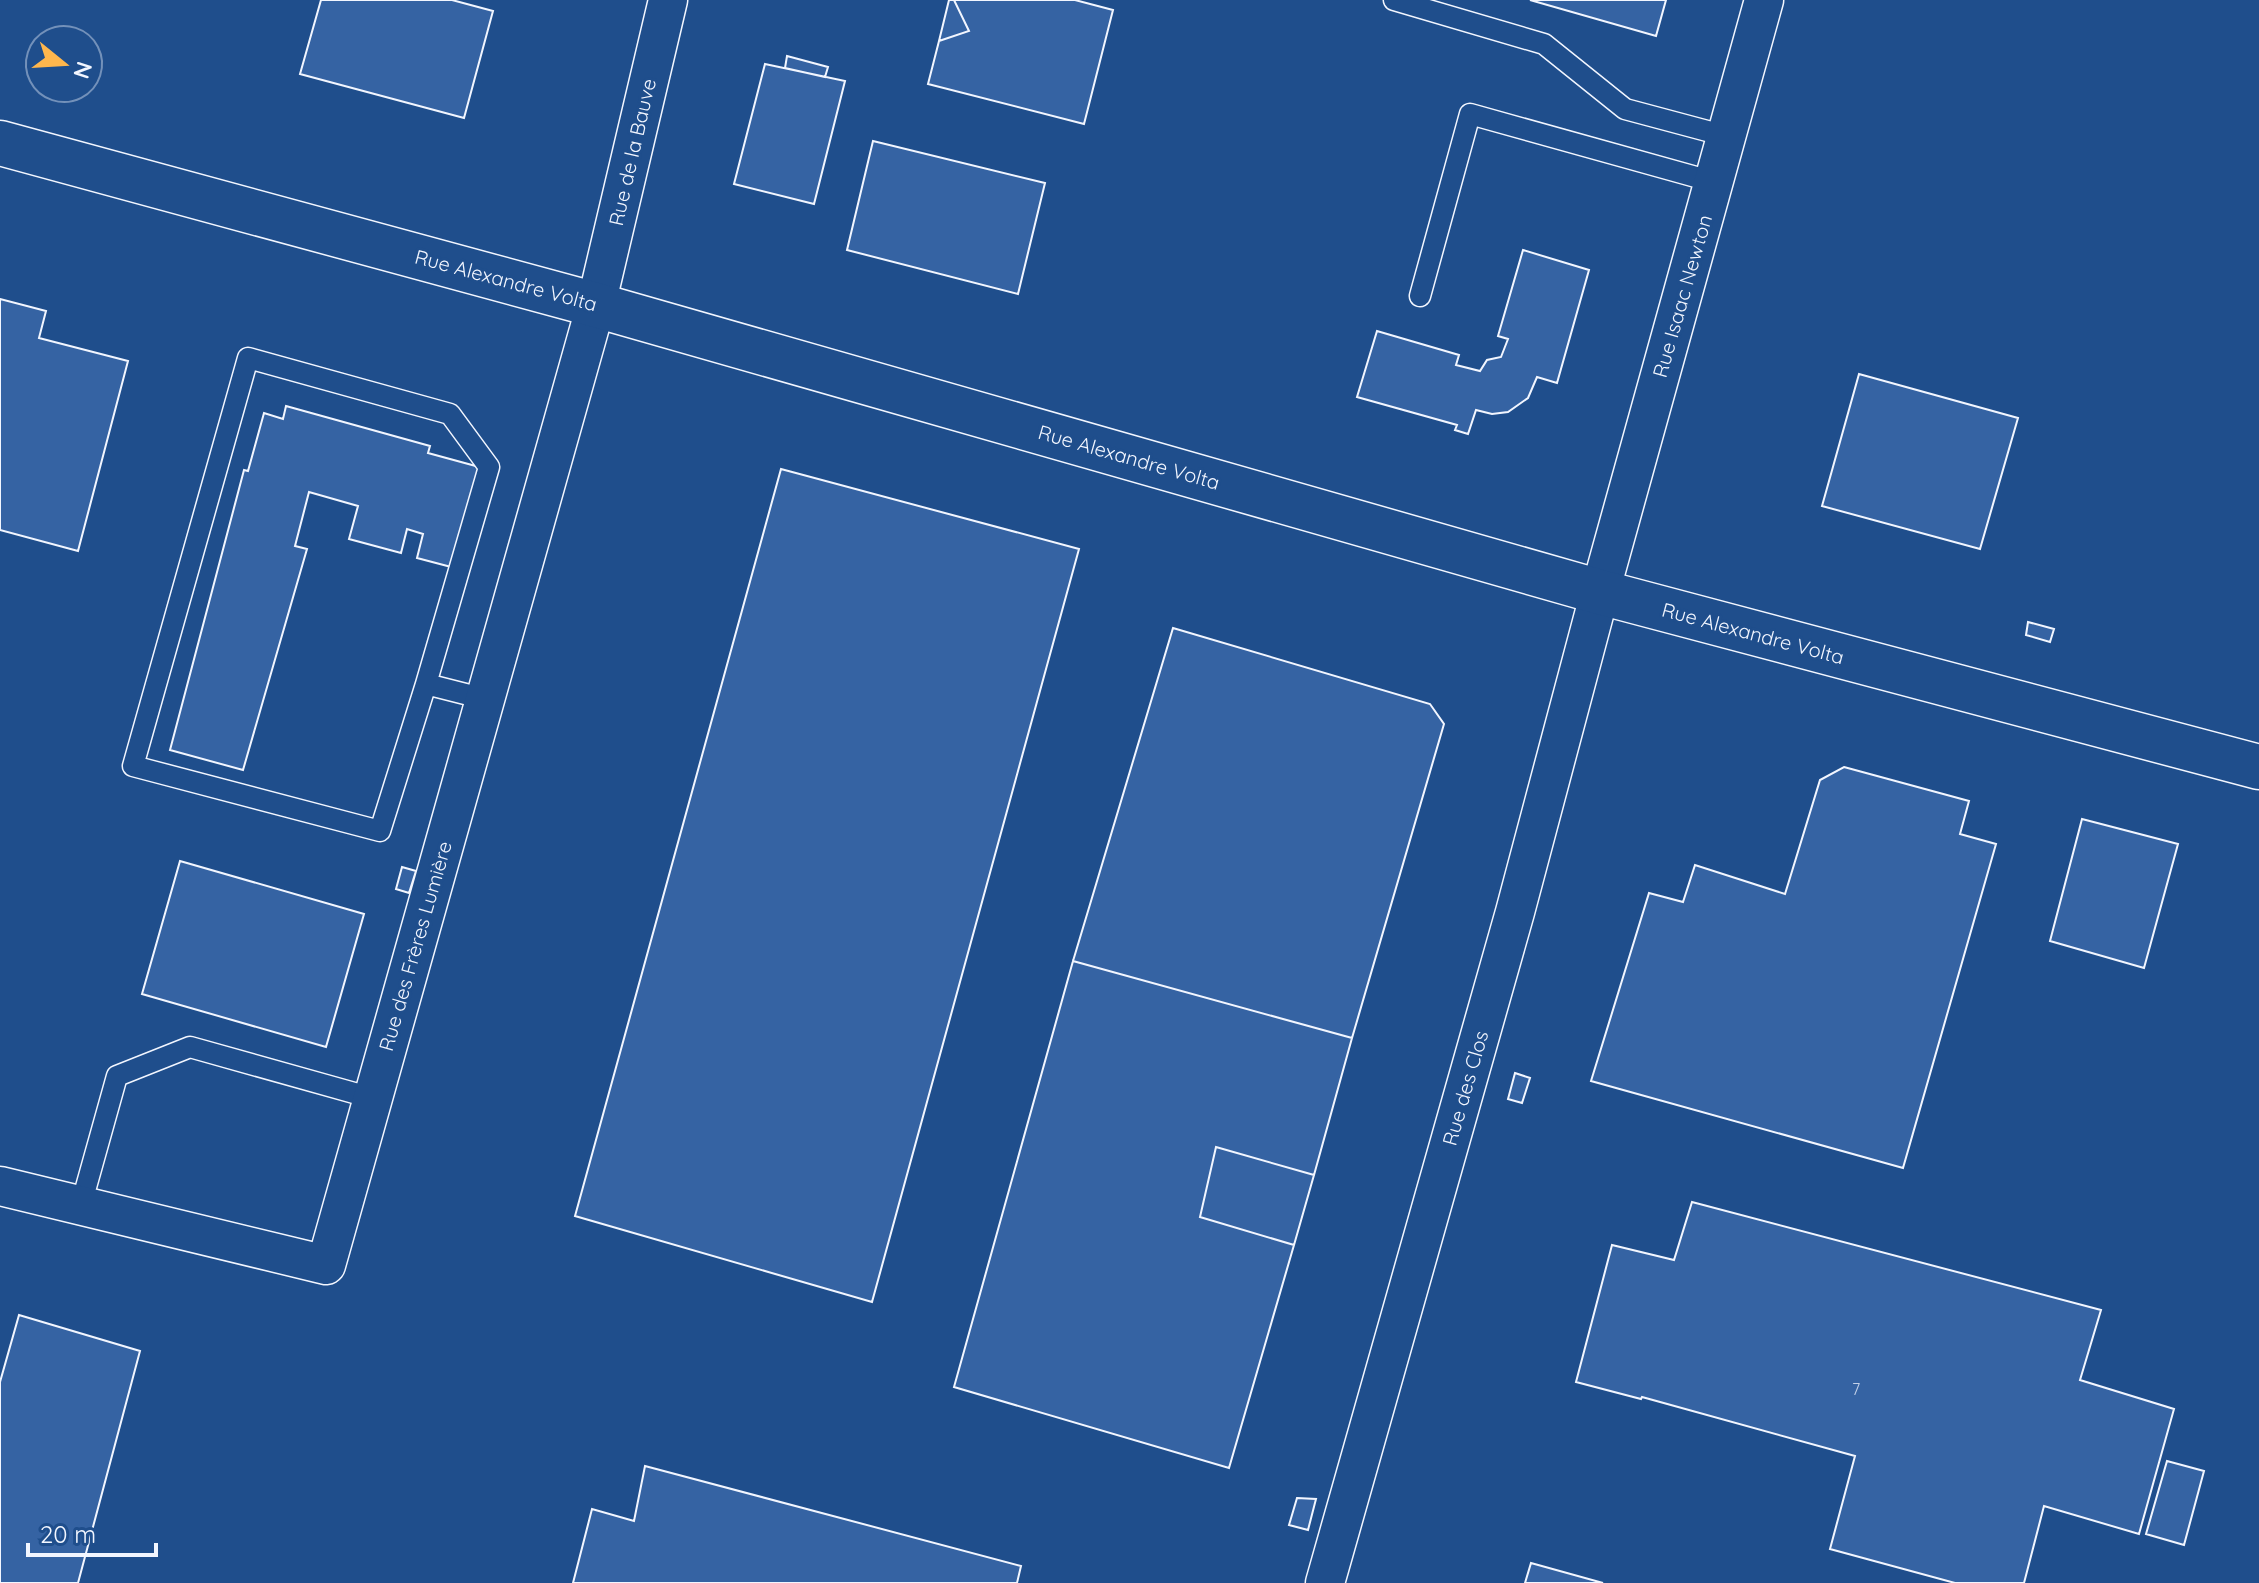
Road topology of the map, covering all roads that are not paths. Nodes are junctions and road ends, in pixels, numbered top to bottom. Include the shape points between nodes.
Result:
1 (668, 0) edge
2 (1394, 0) edge
3 (1764, 0) edge
4 (1726, 136) junction
5 (0, 143) edge
6 (1714, 182) junction
7 (1420, 296) dead end
8 (596, 305) junction
9 (1600, 592) junction
10 (426, 684) junction
11 (485, 699) junction
12 (2259, 767) edge
13 (372, 1098) junction
14 (0, 1186) edge
15 (81, 1205) junction
16 (1325, 1583) edge

1 - 8 street, Rue de la Bauve
2 - 4 lane via 1544,44 1625,109
3 - 4 street, Rue Isaac Newton
4 - 6 street, Rue Isaac Newton
5 - 8 main road, Rue Alexandre Volta
6 - 7 lane via 1470,114
6 - 9 street, Rue Isaac Newton
8 - 9 main road, Rue Alexandre Volta
8 - 11 street, Rue des Frères Lumière
9 - 12 main road, Rue Alexandre Volta
9 - 16 street, Rue des Clos
10 - 10 lane via 489,467 450,414 248,358 133,766 380,831
10 - 11 lane
11 - 13 street, Rue des Frères Lumière
13 - 15 lane via 190,1047 117,1076
13 - 15 street, Rue des Frères Lumière via 326,1265
14 - 15 street, Rue des Frères Lumière

